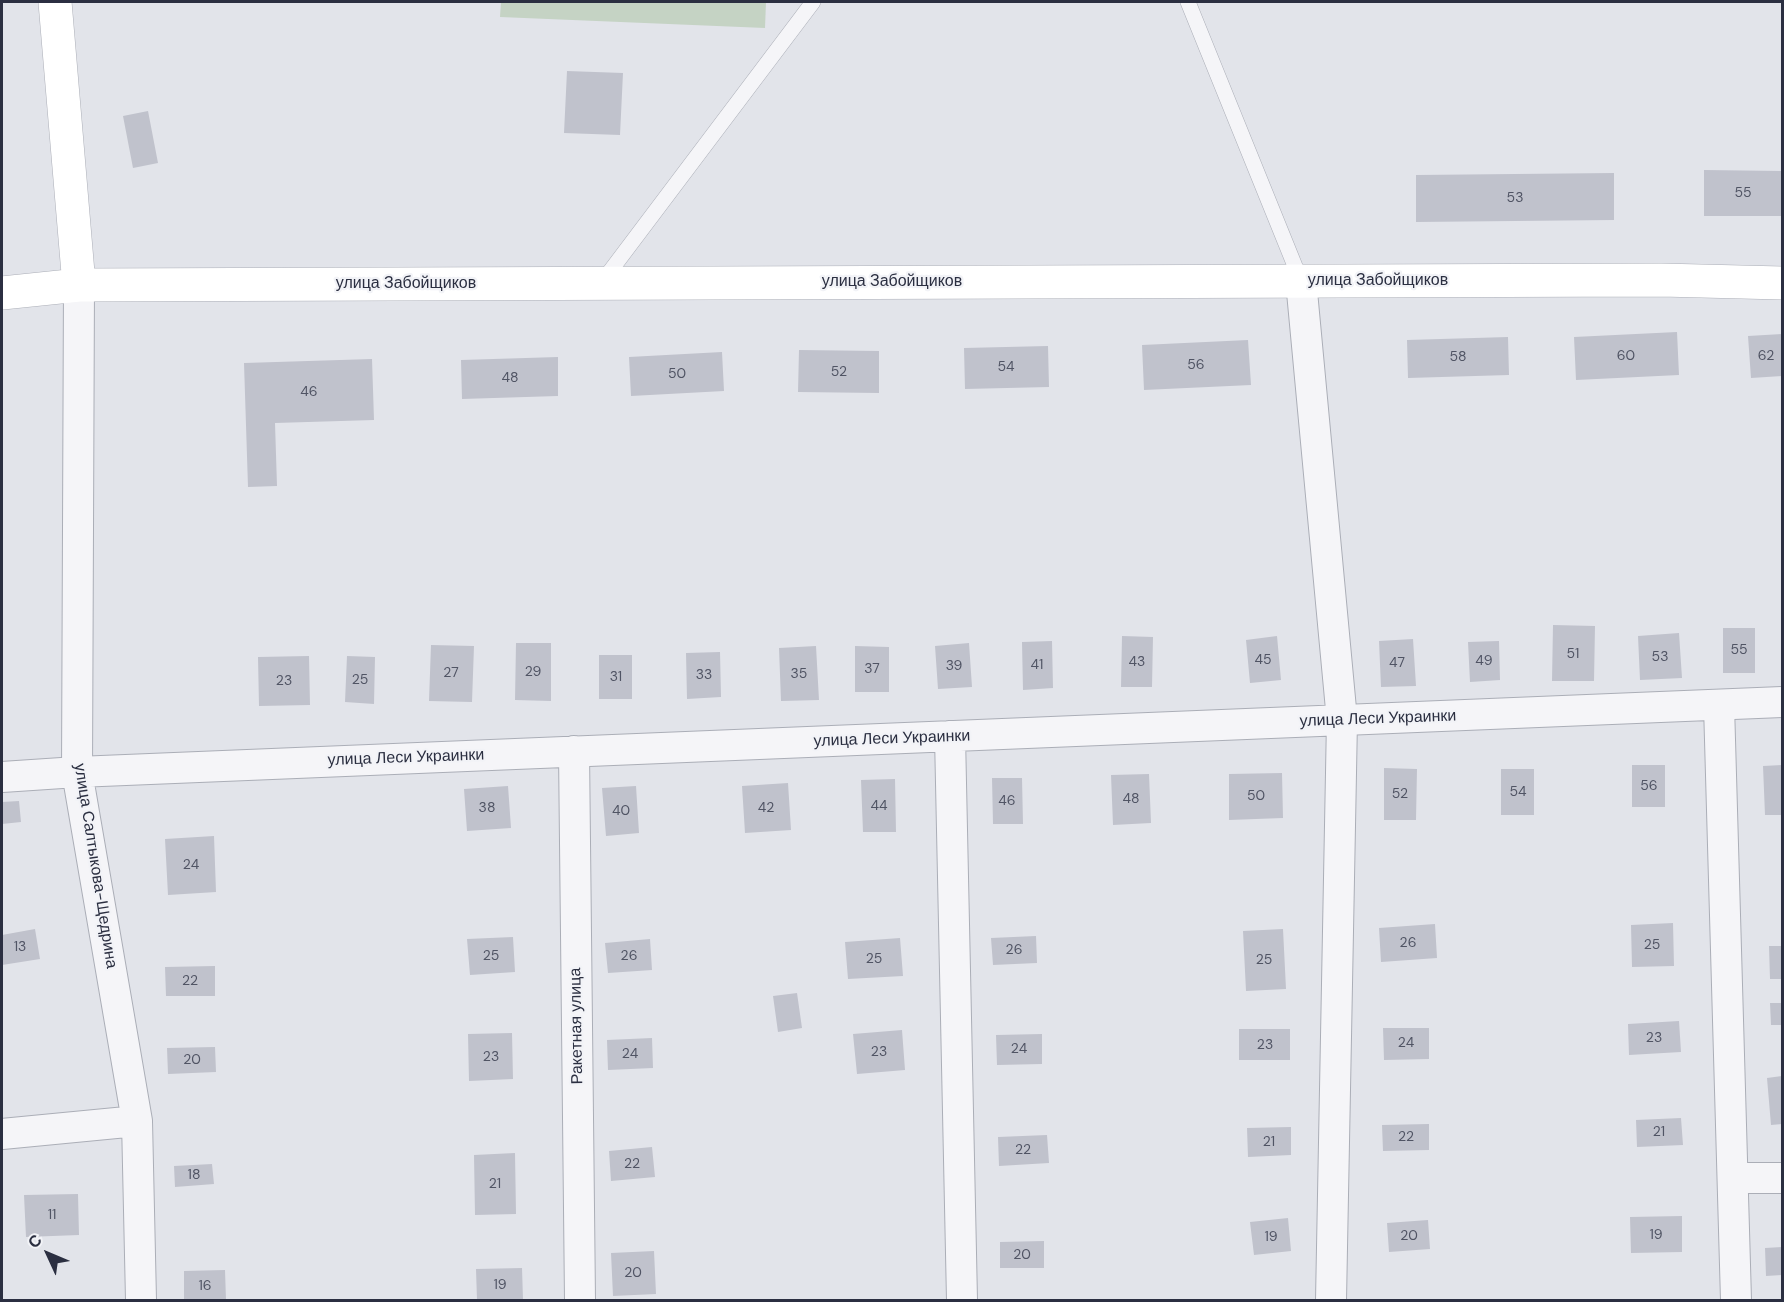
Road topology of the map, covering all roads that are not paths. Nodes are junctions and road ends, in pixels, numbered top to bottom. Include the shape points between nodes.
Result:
1 (55, 2) edge
2 (813, 2) edge
3 (1188, 2) edge
4 (1301, 281) junction
5 (602, 283) junction
6 (1782, 283) edge
7 (79, 285) junction
8 (2, 293) edge
9 (1782, 702) edge
10 (1719, 705) junction
11 (1342, 720) junction
12 (950, 736) junction
13 (574, 751) junction
14 (77, 772) junction
15 (2, 777) edge
16 (138, 1121) junction
17 (2, 1134) edge
18 (1733, 1178) junction
19 (1782, 1178) edge
20 (141, 1300) edge
21 (580, 1300) edge
22 (962, 1300) edge
23 (1331, 1300) edge
24 (1736, 1300) edge

1 - 7 main road
2 - 5 lane
3 - 4 lane
4 - 5 main road, улица Забойщиков
4 - 6 main road, улица Забойщиков
4 - 11 street
5 - 7 main road, улица Забойщиков
7 - 8 main road, улица Забойщиков
7 - 14 street, улица Салтыкова-Щедрина
9 - 10 street, улица Леси Украинки
10 - 11 street, улица Леси Украинки
10 - 18 street
11 - 12 street, улица Леси Украинки
11 - 23 street
12 - 13 street, улица Леси Украинки
12 - 22 street
13 - 14 street, улица Леси Украинки
13 - 21 street, Ракетная улица
14 - 15 street, улица Леси Украинки
14 - 16 street, улица Салтыкова-Щедрина
16 - 17 street
16 - 20 street, улица Салтыкова-Щедрина
18 - 19 street
18 - 24 street

